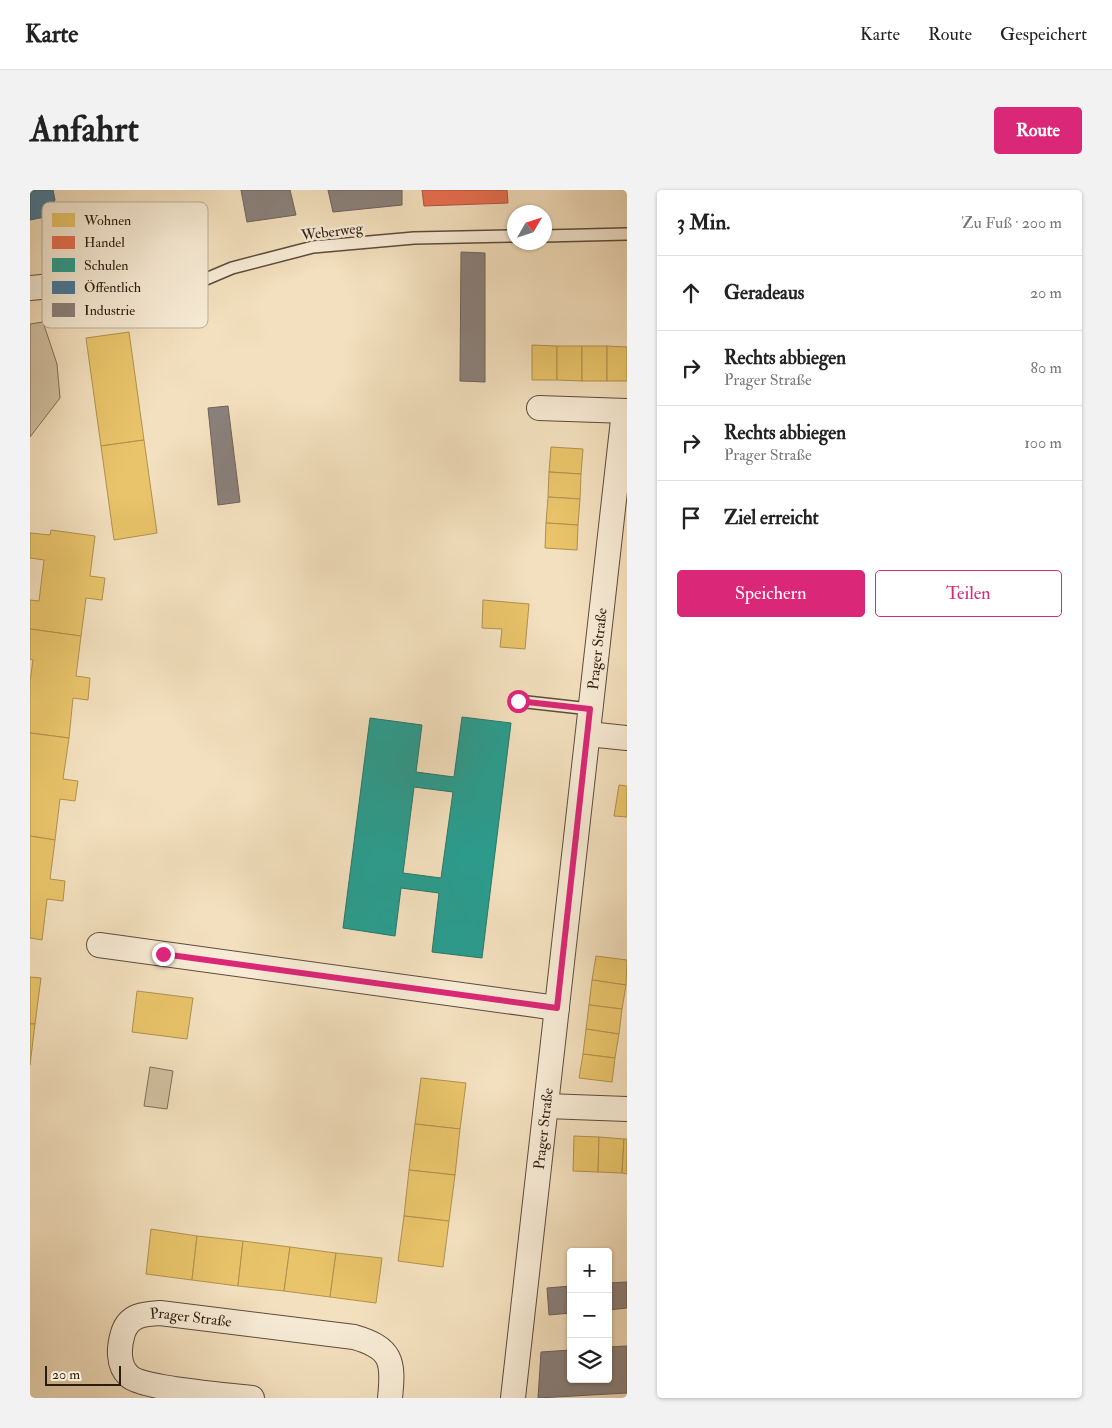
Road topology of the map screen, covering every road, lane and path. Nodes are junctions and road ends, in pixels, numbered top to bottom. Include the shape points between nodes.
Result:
1 (627, 234) edge
2 (507, 236) edge
3 (552, 236) edge
4 (208, 278) edge
5 (539, 408) dead end
6 (625, 411) edge
7 (518, 701) dead end
8 (590, 709) junction
9 (588, 734) junction
10 (627, 738) edge
11 (99, 945) dead end
12 (557, 1008) junction
13 (546, 1106) junction
14 (627, 1109) edge
15 (252, 1398) edge
16 (390, 1398) edge
17 (513, 1398) edge

1 - 3 lane
2 - 4 lane, Weberweg via 414,238 313,247 232,268
5 - 6 street
6 - 8 street, Prager Straße
7 - 8 lane
8 - 9 street, Prager Straße
9 - 10 street
9 - 12 street, Prager Straße
11 - 12 street
12 - 13 street, Prager Straße
13 - 14 street
13 - 17 street, Prager Straße
15 - 16 street, Prager Straße via 149,1385 129,1376 120,1360 120,1343 126,1324 141,1314 160,1313 354,1337 383,1350 391,1365

